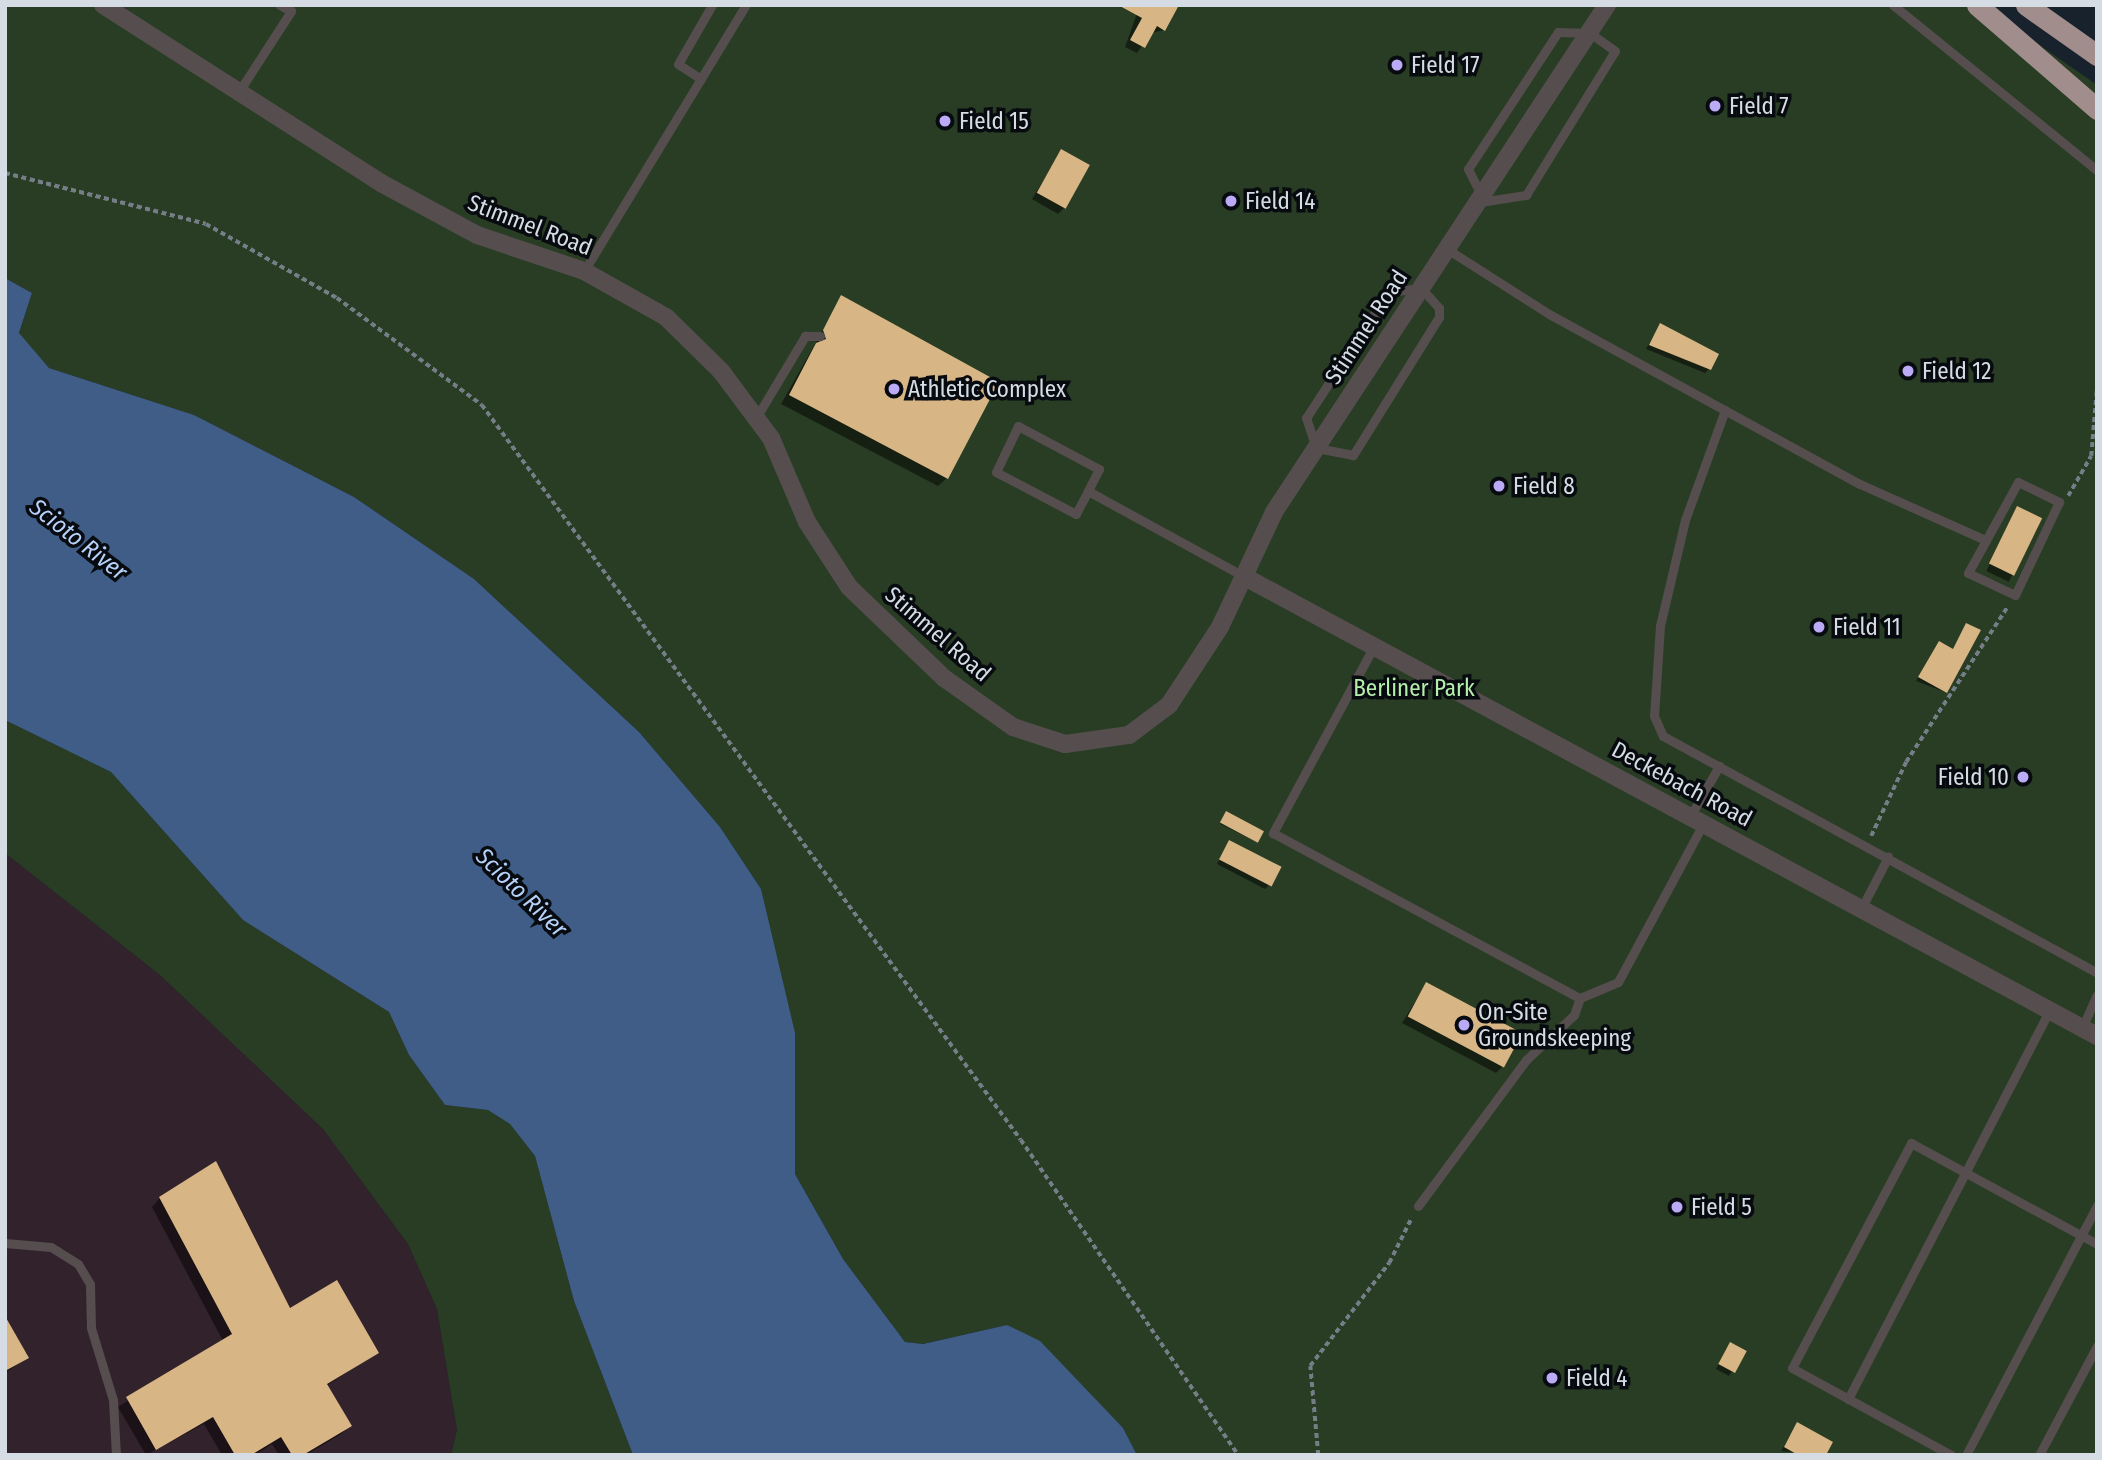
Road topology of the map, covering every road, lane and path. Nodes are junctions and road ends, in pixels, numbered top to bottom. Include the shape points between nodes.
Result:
1 (103, 5) edge
2 (280, 5) edge
3 (712, 5) edge
4 (746, 5) edge
5 (1607, 5) edge
6 (1893, 5) edge
7 (1977, 5) edge
8 (2026, 5) edge
9 (1590, 33) junction
10 (2097, 55) edge
11 (701, 79) junction
12 (238, 93) junction
13 (2097, 109) edge
14 (2097, 170) edge
15 (5, 173) edge
16 (1480, 200) junction
17 (1447, 249) junction
18 (584, 271) junction
19 (1421, 288) junction
20 (820, 336) dead end
21 (2097, 386) edge
22 (1725, 410) junction
23 (756, 418) junction
24 (1316, 448) junction
25 (1087, 491) junction
26 (2059, 502) junction
27 (1984, 540) junction
28 (1243, 576) junction
29 (2015, 595) junction
30 (1374, 646) junction
31 (1719, 766) junction
32 (1696, 820) junction
33 (1866, 846) junction
34 (1888, 857) junction
35 (1861, 909) junction
36 (2097, 973) edge
37 (2097, 995) edge
38 (1580, 998) junction
39 (2050, 1010) junction
40 (2089, 1032) edge
41 (1966, 1173) junction
42 (2097, 1205) edge
43 (1418, 1206) joint
44 (2081, 1235) junction
45 (5, 1243) edge
46 (2097, 1244) edge
47 (2097, 1346) edge
48 (1849, 1399) junction
49 (116, 1455) edge
50 (1238, 1455) edge
51 (1318, 1455) edge
52 (1951, 1455) edge
53 (1966, 1455) edge
54 (2039, 1455) edge

1 - 12 street, Stimmel Road
2 - 12 lane via 291,12
3 - 11 lane via 678,64
4 - 11 lane
5 - 9 street, Stimmel Road
6 - 14 lane
7 - 13 highway
8 - 10 highway
9 - 16 street, Stimmel Road
9 - 16 lane via 1558,32 1468,169
9 - 16 lane via 1615,51 1526,195
11 - 18 lane
12 - 18 street, Stimmel Road via 477,235
15 - 50 path via 206,224 337,298 482,405 1021,1140
16 - 17 street, Stimmel Road
17 - 19 street, Stimmel Road
17 - 22 lane via 1549,314
18 - 23 street, Stimmel Road via 666,317 721,371
19 - 24 street, Stimmel Road
19 - 24 lane via 1388,292 1306,418
19 - 24 lane via 1439,317 1353,456
20 - 23 lane via 805,336
21 - 26 path via 2091,456 2073,491
22 - 27 lane via 1860,484
22 - 31 lane via 1685,520 1653,688 1654,716 1663,736
23 - 28 street, Stimmel Road via 807,522 849,587 944,678 1013,727 1039,737 1097,743 1129,735 1151,720 1201,659
24 - 28 street, Stimmel Road via 1274,512
25 - 25 lane via 1100,469 1017,426 996,472 1076,514
25 - 28 lane
26 - 27 lane via 2018,482
26 - 29 lane
27 - 29 lane via 1968,573
28 - 30 street, Deckebach Road
29 - 33 path via 1906,762
30 - 32 street, Deckebach Road
30 - 38 lane via 1273,833
31 - 32 lane
31 - 33 lane
32 - 35 street, Deckebach Road
32 - 38 lane via 1618,982
33 - 34 lane
34 - 35 lane
34 - 36 lane
35 - 39 street, Deckebach Road
37 - 40 lane
38 - 43 lane via 1574,1015 1526,1060
39 - 40 street, Deckebach Road
39 - 41 lane
41 - 44 lane
41 - 48 lane
41 - 48 lane via 1911,1143 1792,1368
42 - 44 lane
43 - 51 path via 1389,1263 1310,1366
44 - 46 lane
44 - 53 lane
45 - 49 lane via 51,1247 78,1264 90,1284 91,1328 113,1400
47 - 54 lane
48 - 52 lane

